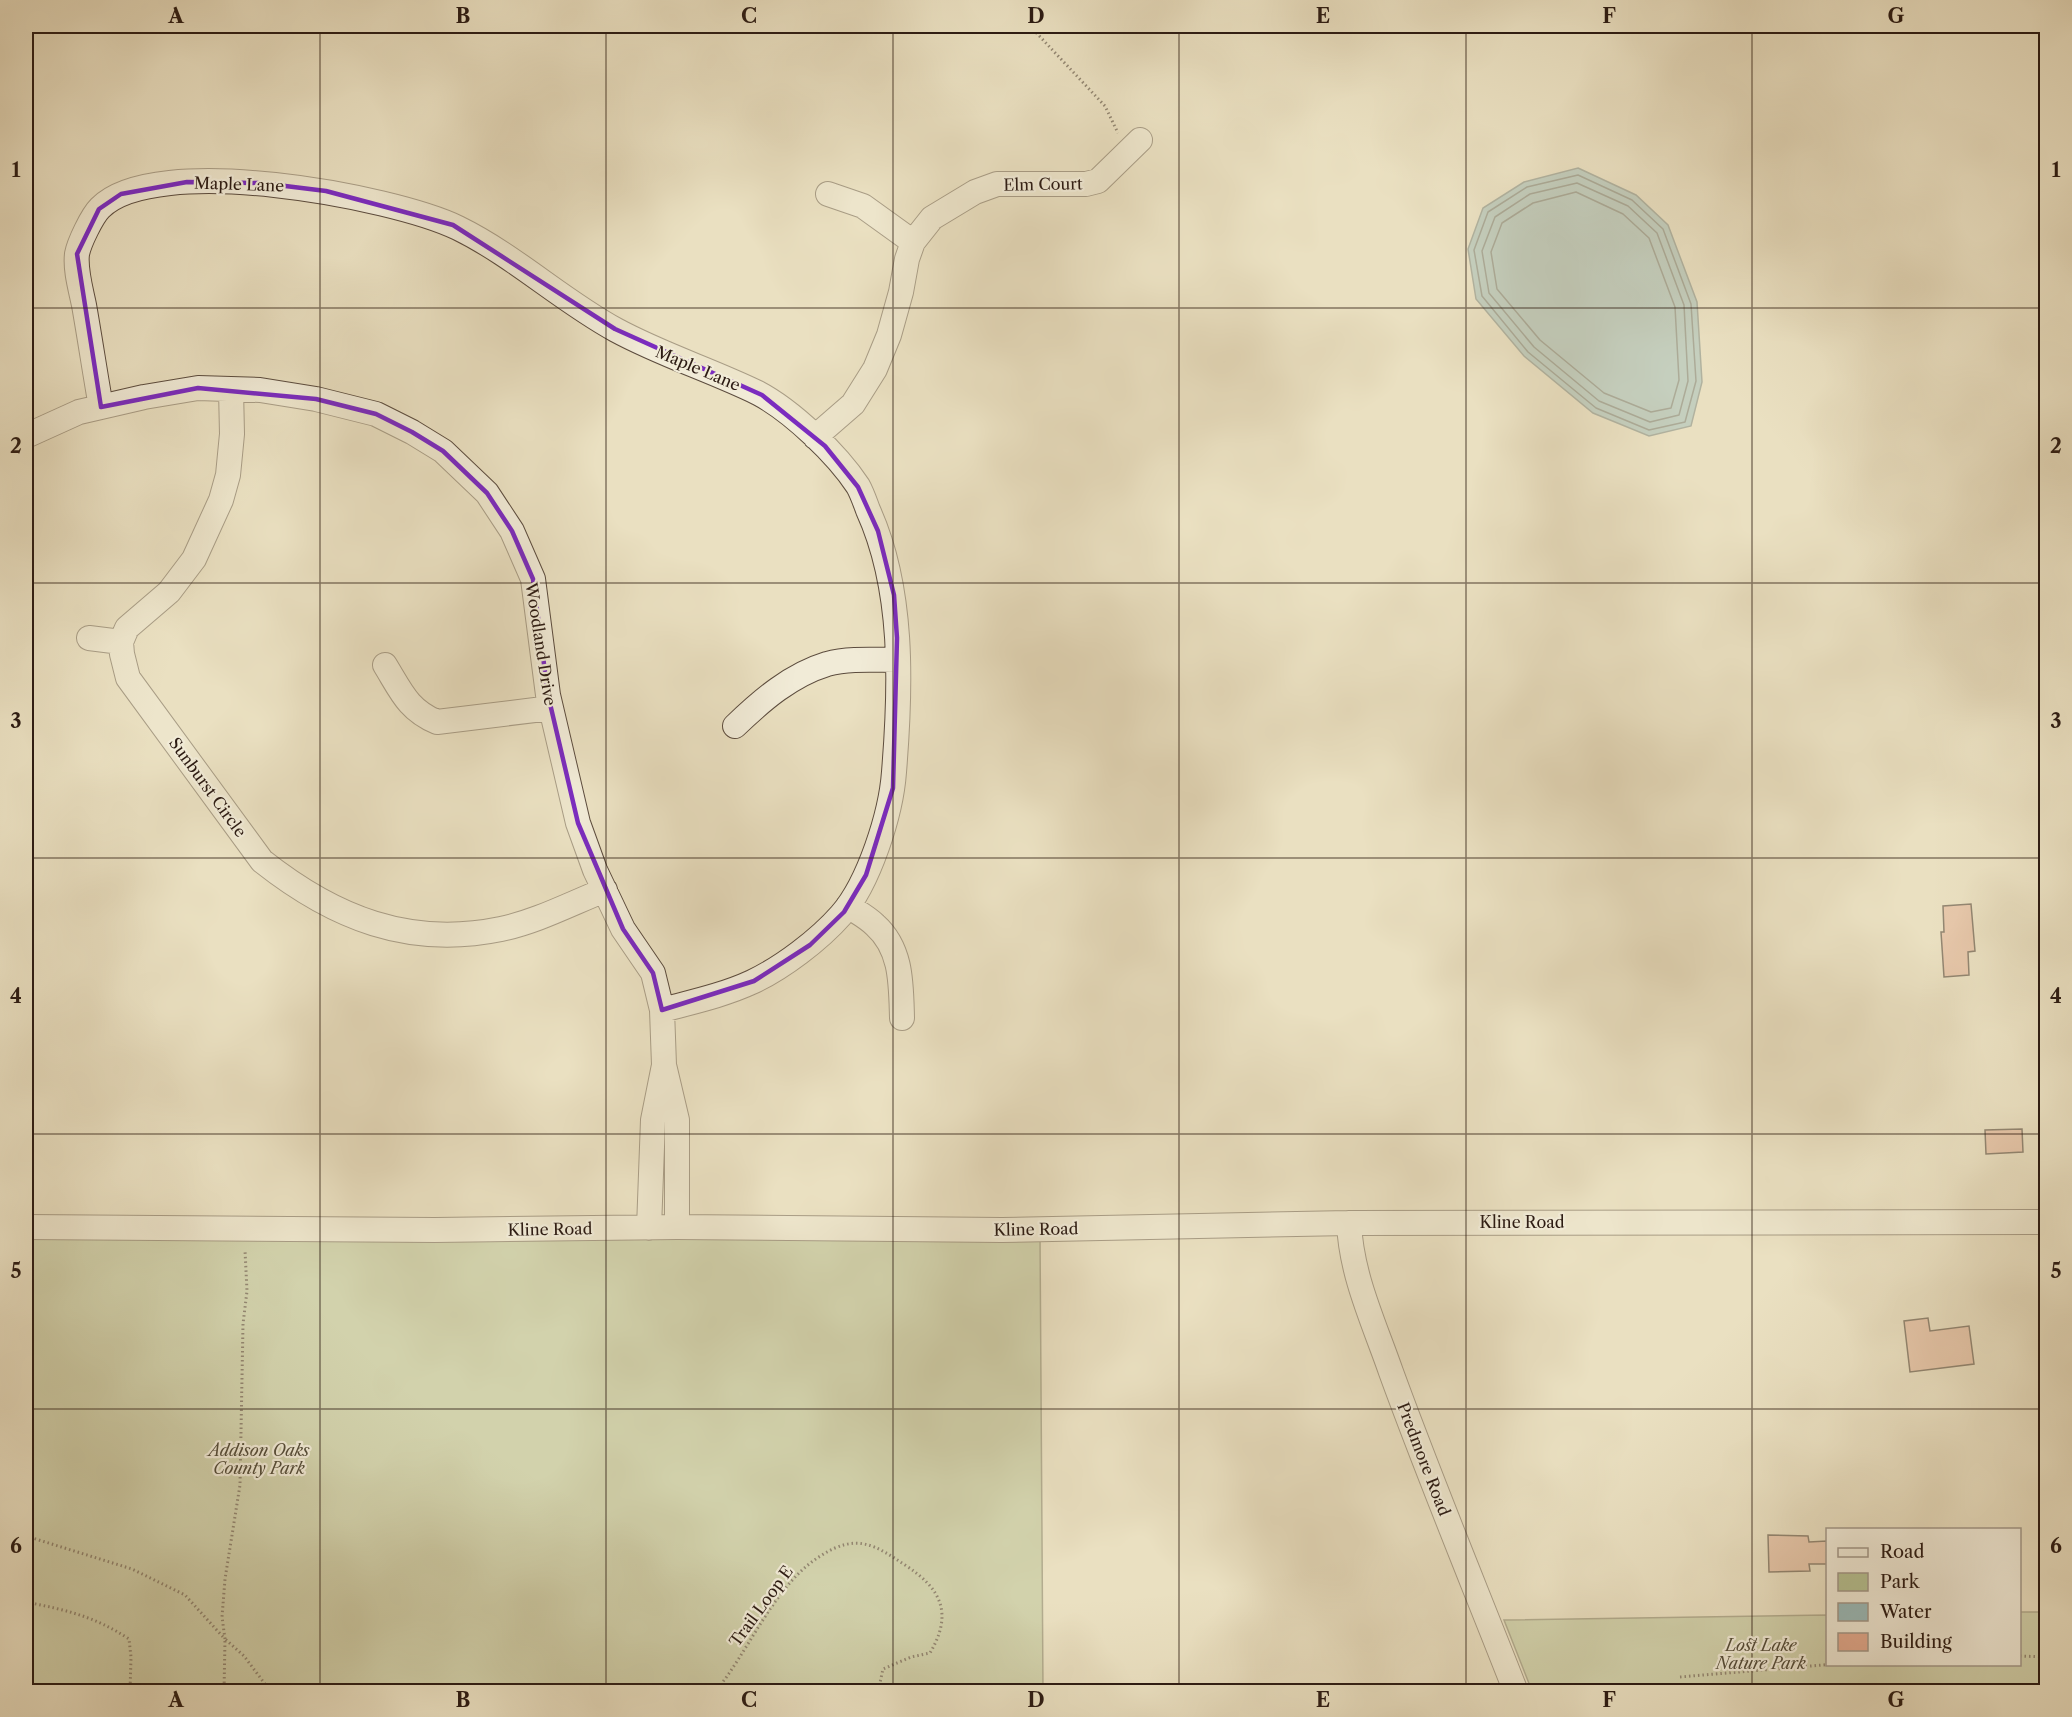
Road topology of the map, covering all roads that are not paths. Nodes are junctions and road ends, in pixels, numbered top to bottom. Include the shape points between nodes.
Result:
1 (1134, 147) road end
2 (828, 194) dead end
3 (913, 242) junction
4 (231, 390) junction
5 (101, 407) junction
6 (26, 436) edge
7 (815, 437) junction
8 (89, 638) dead end
9 (122, 642) junction
10 (897, 660) junction
11 (385, 665) dead end
12 (551, 708) junction
13 (735, 726) dead end
14 (605, 890) junction
15 (848, 906) junction
16 (662, 1010) junction
17 (902, 1018) dead end
18 (664, 1065) junction
19 (2046, 1222) edge
20 (1349, 1223) junction
21 (26, 1227) edge
22 (677, 1227) junction
23 (650, 1228) junction
24 (1516, 1692) edge

1 - 3 street, Elm Court via 1098,182 997,184 975,192 932,218
2 - 3 street via 863,206
3 - 7 street, Elm Court via 876,369 853,404
4 - 5 street, Woodland Drive via 198,388
4 - 9 street via 232,434 221,500 194,559 169,592 127,628
4 - 12 street, Woodland Drive via 260,390 316,399 376,414 443,451 487,493 512,531 533,579
5 - 6 street, Woodland Drive via 79,412
5 - 7 street, Maple Lane via 77,254 99,209 121,194 147,187 187,182 261,183 326,191 453,225 488,243 578,308 615,329 658,352 762,395
7 - 10 street, Maple Lane via 858,487 878,531 894,595
8 - 9 street
9 - 14 street, Sunburst Circle via 128,678 262,861 286,880 358,920 412,934 502,929
10 - 13 street via 828,664 801,675 766,696
10 - 15 street, Maple Lane via 893,789 866,875
11 - 12 street via 409,704 437,722
12 - 14 street, Woodland Drive via 578,823
14 - 16 street, Woodland Drive via 623,929 653,973
15 - 16 street, Maple Lane via 810,945 754,981
15 - 17 street via 876,925 891,945 899,963
16 - 18 street, Woodland Drive
18 - 22 street, Woodland Drive via 677,1120
18 - 23 street, Woodland Drive via 653,1120
19 - 20 street, Kline Road
20 - 22 street, Kline Road via 1002,1230
20 - 24 street, Predmore Road via 1354,1265 1407,1417
21 - 23 street, Kline Road
22 - 23 street, Kline Road

